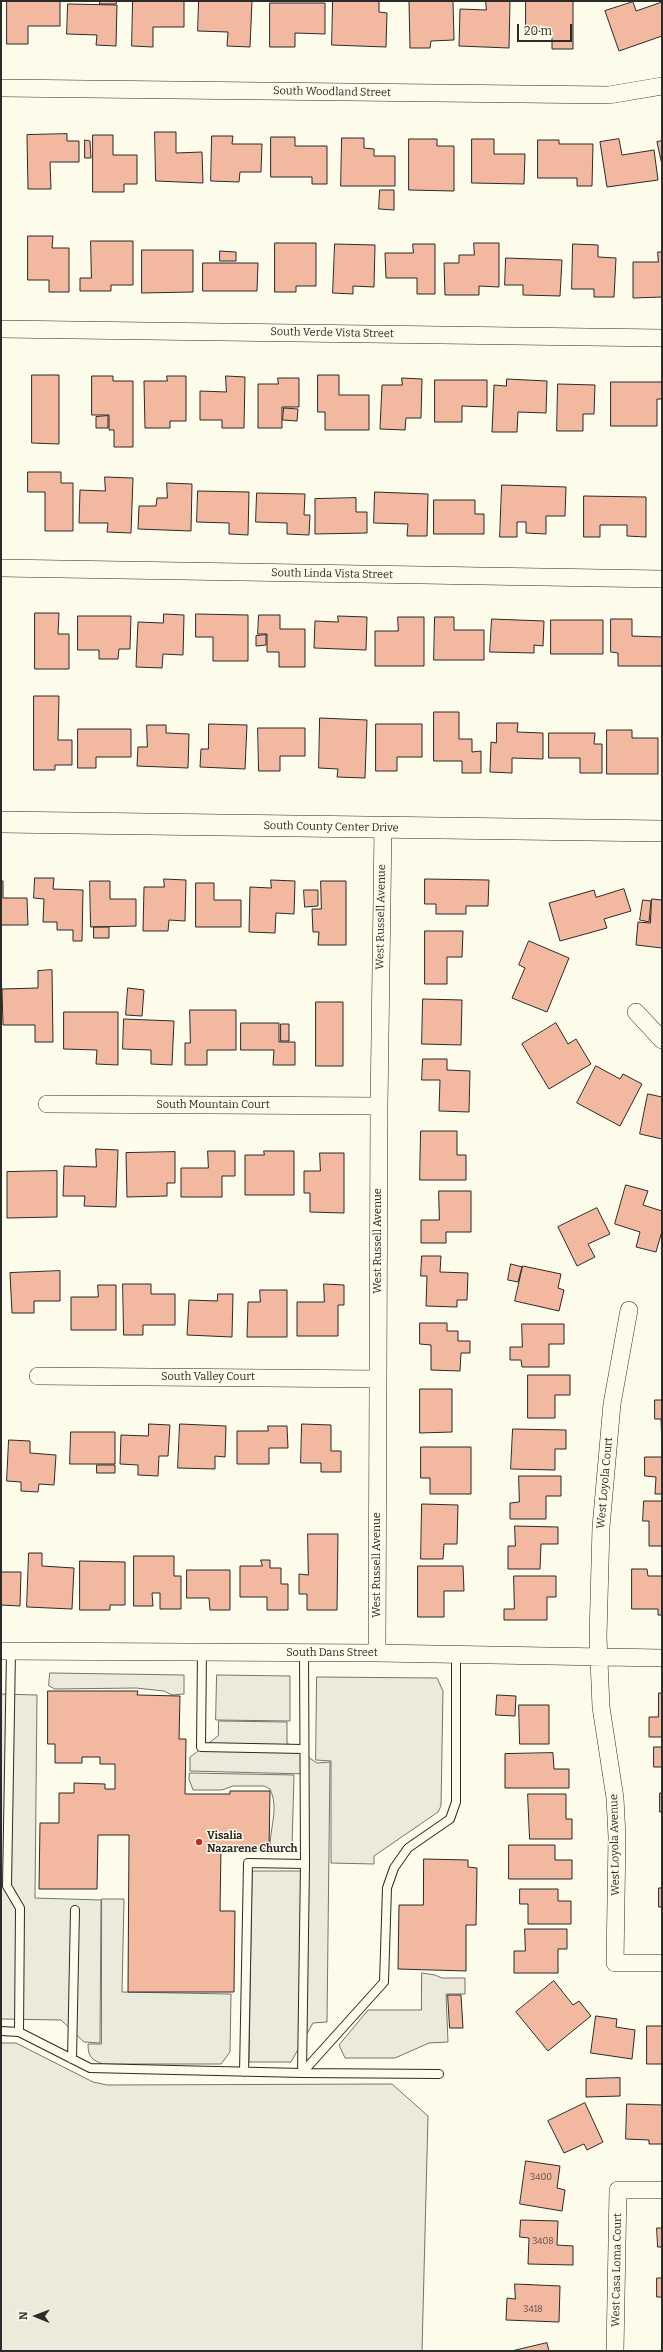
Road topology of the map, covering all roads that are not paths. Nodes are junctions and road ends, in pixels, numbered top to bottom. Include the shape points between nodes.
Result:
1 (662, 86) edge
2 (1, 88) edge
3 (1, 328) edge
4 (662, 338) edge
5 (1, 568) edge
6 (662, 579) edge
7 (1, 822) edge
8 (383, 828) junction
9 (662, 831) edge
10 (636, 1012) dead end
11 (662, 1040) edge
12 (48, 1104) dead end
13 (379, 1106) junction
14 (629, 1310) dead end
15 (38, 1376) dead end
16 (378, 1378) junction
17 (6, 1651) edge
18 (202, 1652) junction
19 (304, 1652) junction
20 (377, 1653) junction
21 (456, 1654) junction
22 (599, 1657) junction
23 (662, 1658) edge
24 (303, 1749) junction
25 (5, 1779) edge
26 (304, 1864) junction
27 (74, 1910) dead end
28 (662, 1963) edge
29 (1, 2031) edge
30 (19, 2032) junction
31 (72, 2059) junction
32 (244, 2072) junction
33 (302, 2073) junction
34 (439, 2074) dead end
35 (662, 2190) edge
36 (615, 2351) edge

1 - 2 street, South Woodland Street via 609,95
3 - 4 street, South Verde Vista Street
5 - 6 street, South Linda Vista Street
7 - 8 street, South County Center Drive
8 - 9 street, South County Center Drive
8 - 13 street, West Russell Avenue
10 - 11 street
12 - 13 street, South Mountain Court
13 - 16 street, West Russell Avenue
14 - 22 street, West Loyola Court via 612,1404 603,1504
15 - 16 street, South Valley Court
16 - 20 street, West Russell Avenue
17 - 18 street, South Dans Street
17 - 25 lane
18 - 19 street, South Dans Street
18 - 24 lane via 201,1747
19 - 20 street, South Dans Street
19 - 24 lane
20 - 21 street, South Dans Street
21 - 22 street, South Dans Street
21 - 33 lane via 454,1811 443,1825 408,1848 394,1868 387,1888 384,1982
22 - 23 street, South Dans Street
22 - 28 street, West Loyola Avenue via 601,1707 615,1798 616,1963
24 - 26 lane
25 - 30 lane via 7,1886 20,1908
26 - 32 lane via 248,1863
26 - 33 lane
27 - 31 lane
29 - 30 lane
30 - 31 lane
31 - 32 lane via 90,2068
32 - 33 lane
33 - 34 lane
35 - 36 street, West Casa Loma Court via 618,2190

